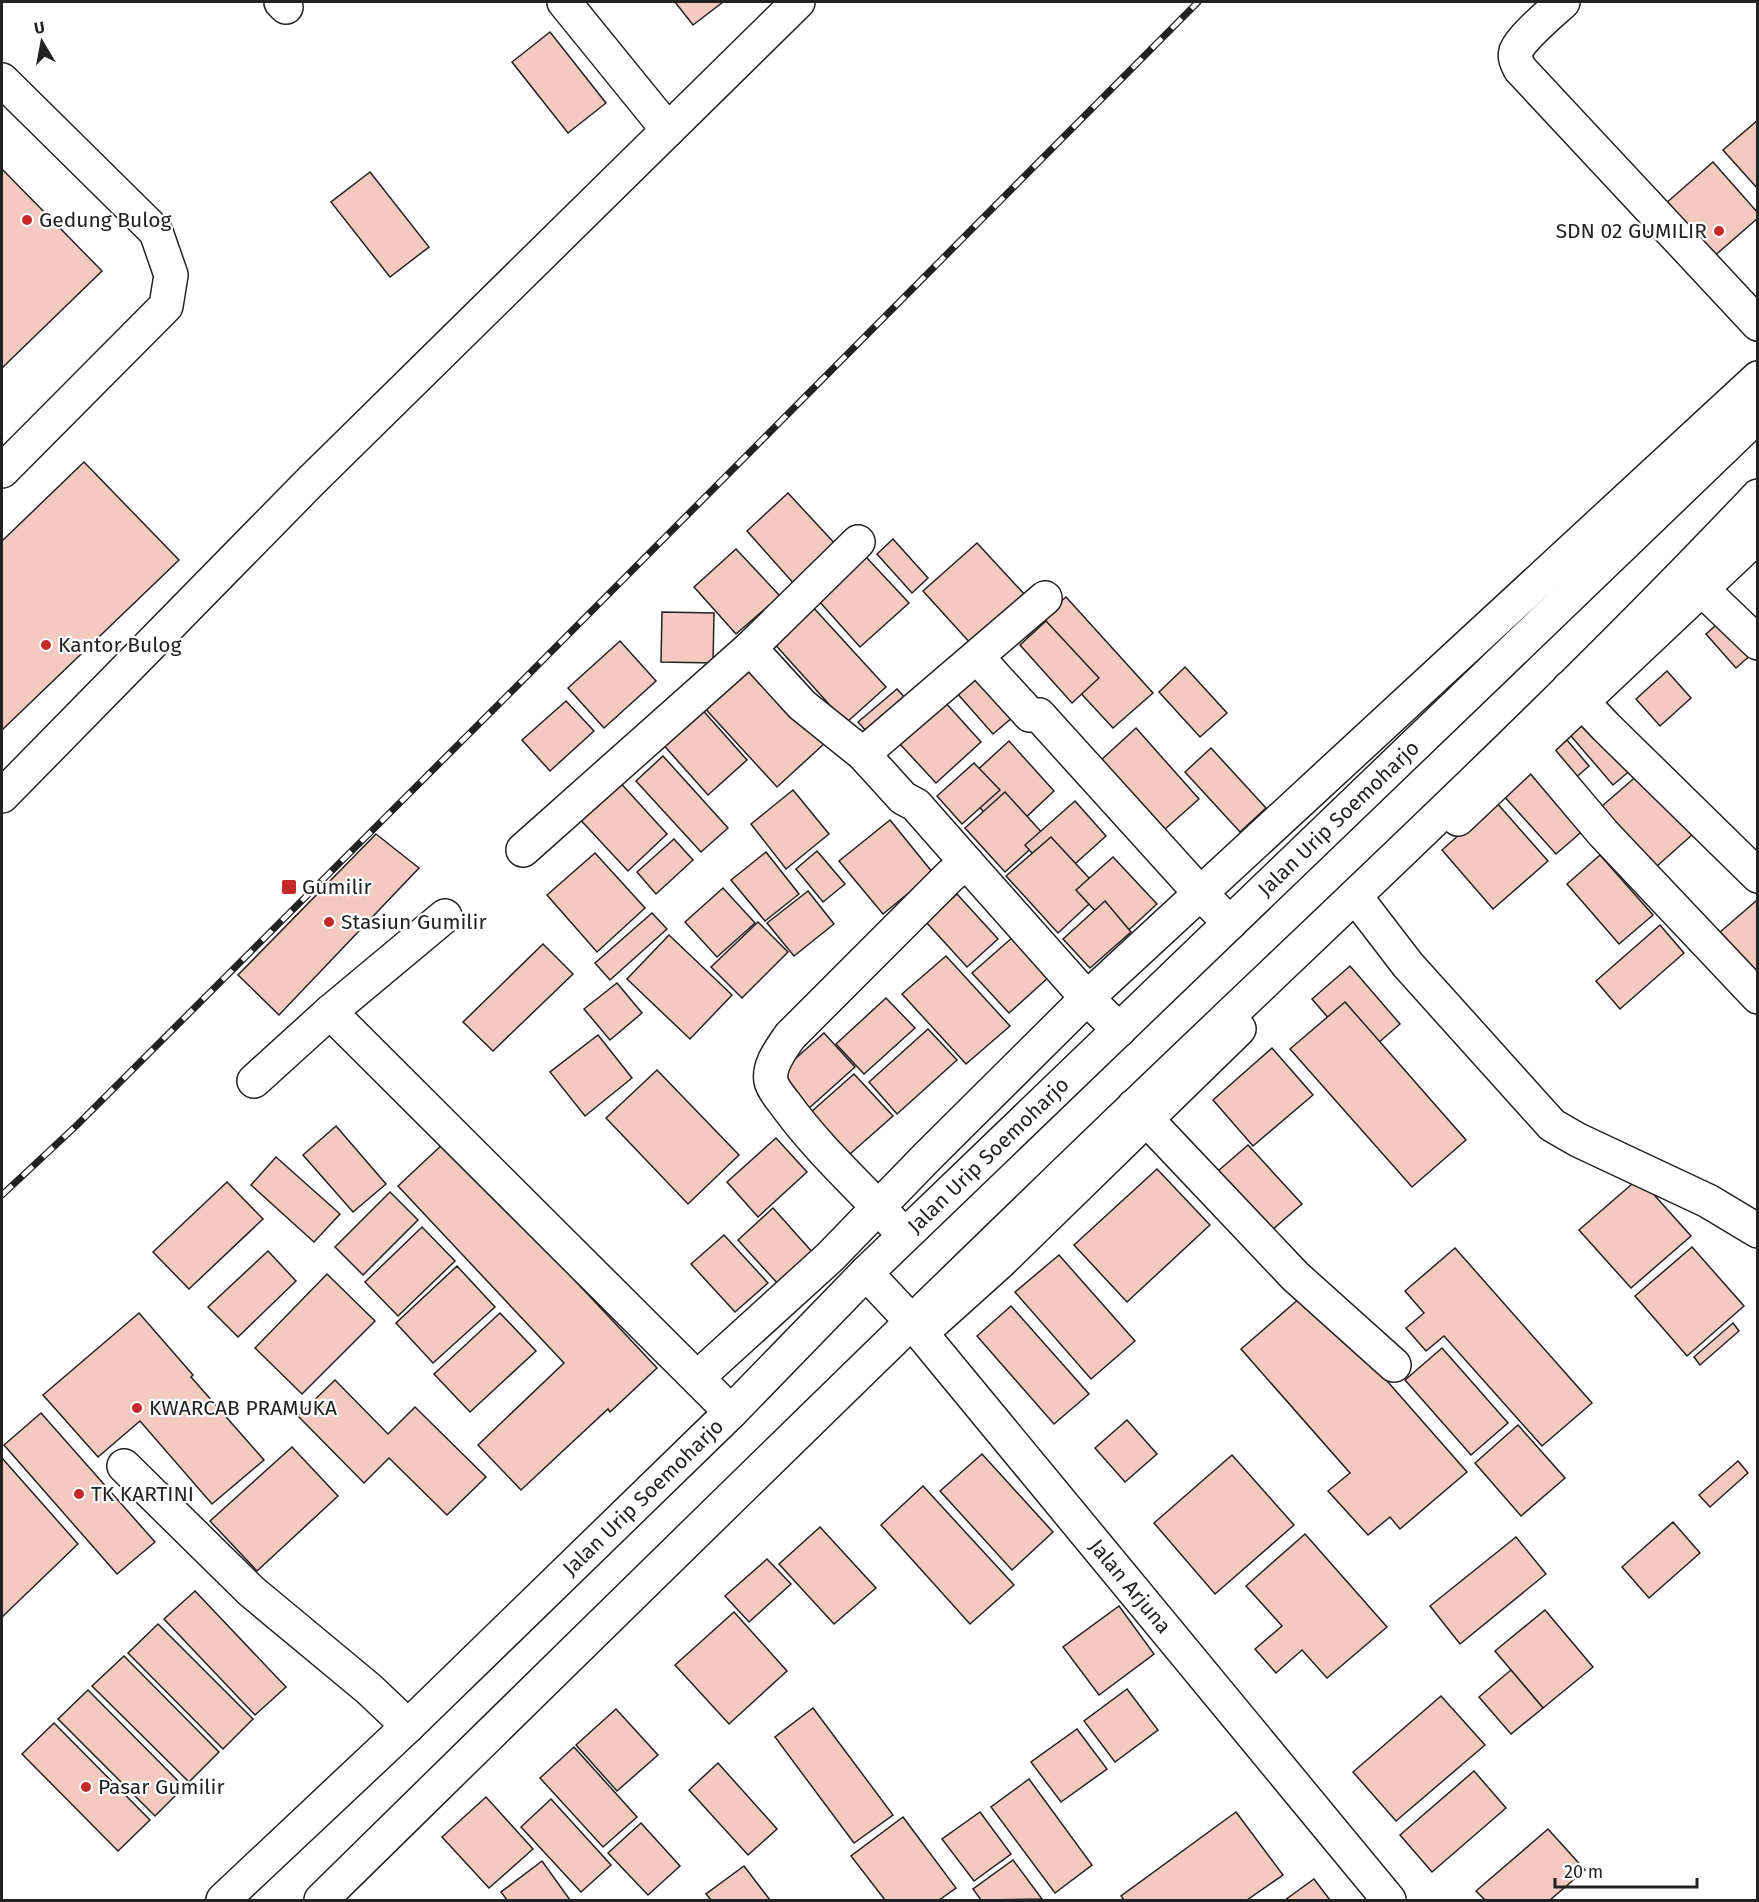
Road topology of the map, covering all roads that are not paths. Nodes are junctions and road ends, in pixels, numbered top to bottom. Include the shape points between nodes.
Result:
1 (564, 2) edge
2 (798, 2) edge
3 (1563, 2) edge
4 (2, 80) edge
5 (668, 129) junction
6 (1758, 324) edge
7 (1758, 378) edge
8 (1758, 415) edge
9 (2, 471) edge
10 (1758, 496) edge
11 (1758, 536) edge
12 (858, 542) dead end
13 (1694, 581) junction
14 (1045, 598) dead end
15 (1758, 643) edge
16 (750, 648) junction
17 (977, 657) junction
18 (1575, 695) junction
19 (1527, 742) junction
20 (863, 754) junction
21 (2, 796) edge
22 (523, 850) dead end
23 (967, 863) junction
24 (1758, 876) edge
25 (1201, 894) junction
26 (1359, 902) junction
27 (445, 916) dead end
28 (1230, 923) junction
29 (1758, 997) edge
30 (1088, 998) junction
31 (330, 1012) junction
32 (1119, 1030) junction
33 (254, 1081) dead end
34 (1141, 1113) junction
35 (879, 1207) junction
36 (1758, 1231) edge
37 (905, 1236) junction
38 (866, 1273) junction
39 (916, 1327) junction
40 (1394, 1365) dead end
41 (698, 1377) junction
42 (731, 1412) junction
43 (123, 1466) dead end
44 (408, 1726) junction
45 (223, 1900) edge
46 (321, 1900) edge
47 (1389, 1900) edge

1 - 5 main road
2 - 5 main road
3 - 6 main road via 1516,52 1520,69
4 - 9 main road via 156,232 171,275 166,306
5 - 21 main road via 246,546
7 - 25 main road
8 - 28 main road, Jalan Urip Soemoharjo
10 - 13 main road
11 - 13 main road
12 - 16 main road
13 - 15 main road
13 - 18 main road
14 - 17 main road
16 - 20 main road via 802,705
16 - 22 main road
17 - 20 main road
17 - 25 main road via 1030,715 1039,715
18 - 19 main road
18 - 24 main road
19 - 26 main road
19 - 29 main road via 1603,833
20 - 23 main road
23 - 30 main road
23 - 35 main road via 790,1036 772,1071 774,1089 803,1128
25 - 28 main road
25 - 30 main road
26 - 34 main road
26 - 36 main road via 1408,965 1552,1125 1708,1201
27 - 31 main road
28 - 32 main road, Jalan Urip Soemoharjo
30 - 32 main road
30 - 35 main road
31 - 33 main road
31 - 41 main road
32 - 37 main road, Jalan Urip Soemoharjo
34 - 39 main road
34 - 40 main road via 1295,1276
35 - 37 main road
35 - 41 main road
37 - 38 main road, Jalan Urip Soemoharjo
38 - 39 main road, Jalan Arjuna
38 - 42 main road, Jalan Urip Soemoharjo
39 - 46 main road
39 - 47 main road, Jalan Arjuna
41 - 42 main road
42 - 44 main road, Jalan Urip Soemoharjo
43 - 44 main road via 251,1591
44 - 45 main road, Jalan Urip Soemoharjo

